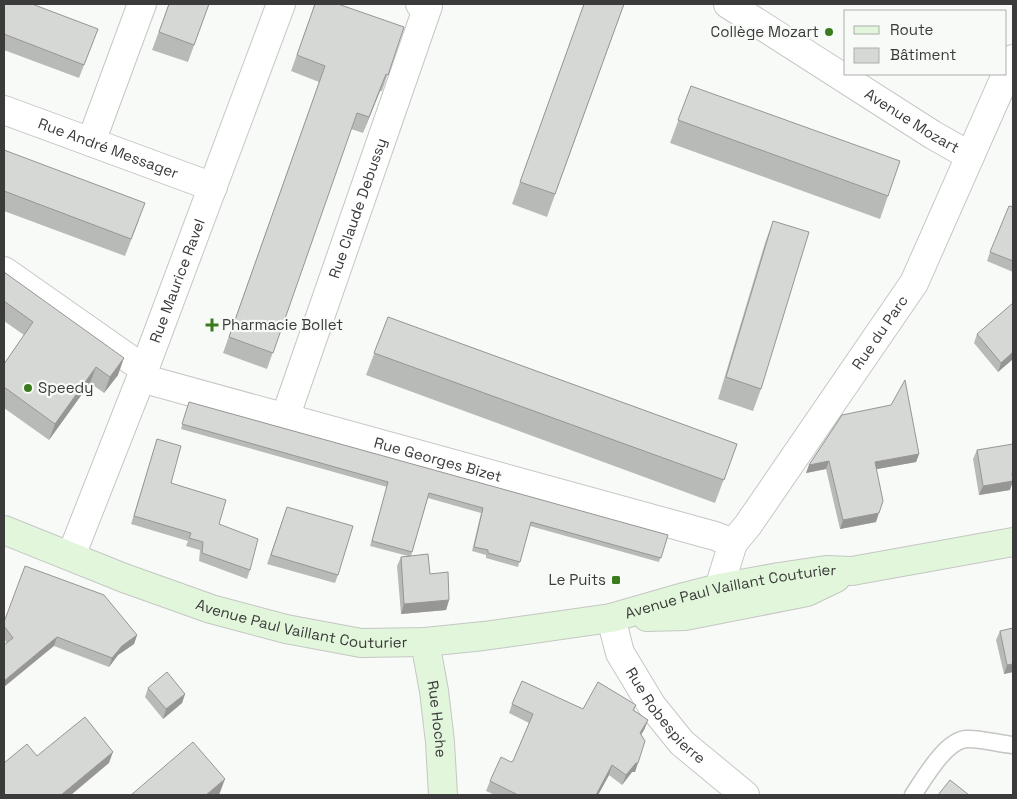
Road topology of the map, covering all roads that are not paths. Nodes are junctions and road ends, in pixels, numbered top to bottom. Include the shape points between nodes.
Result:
1 (142, 4) edge
2 (281, 4) edge
3 (420, 4) edge
4 (728, 4) edge
5 (1013, 59) edge
6 (1007, 73) edge
7 (1006, 75) edge
8 (4, 110) edge
9 (91, 142) junction
10 (970, 156) junction
11 (213, 186) junction
12 (4, 271) edge
13 (143, 373) junction
14 (285, 418) junction
15 (4, 530) edge
16 (1013, 542) edge
17 (733, 543) junction
18 (71, 556) junction
19 (852, 571) junction
20 (719, 588) junction
21 (611, 618) junction
22 (425, 642) junction
23 (1013, 745) edge
24 (442, 795) edge
25 (745, 795) edge
26 (913, 795) edge

1 - 9 street
2 - 11 street, Rue Maurice Ravel
3 - 14 street, Rue Claude Debussy via 428,6
4 - 10 street, Avenue Mozart
5 - 6 street, Rue du Parc
7 - 10 street, Rue du Parc
8 - 9 street, Rue André Messager
9 - 11 street, Rue André Messager
10 - 17 street, Rue du Parc via 914,283
11 - 13 street, Rue Maurice Ravel
12 - 13 street, Rue Georges Bizet via 131,360
13 - 14 street, Rue Georges Bizet
13 - 18 street, Rue Maurice Ravel
14 - 17 street, Rue Georges Bizet
15 - 18 street, Avenue Paul Vaillant Couturier
16 - 19 street, Avenue Paul Vaillant Couturier
17 - 20 street, Rue du Parc
18 - 22 street, Avenue Paul Vaillant Couturier via 211,609 286,630 361,643
19 - 20 street, Avenue Paul Vaillant Couturier via 826,570
19 - 21 street, Avenue Paul Vaillant Couturier via 807,592 684,616
20 - 21 street, Avenue Paul Vaillant Couturier
21 - 22 street, Avenue Paul Vaillant Couturier
21 - 25 street, Rue Robespierre via 620,653 652,706 682,743
22 - 24 street, Rue Hoche via 435,700
23 - 26 lane via 967,739 956,742 940,757

